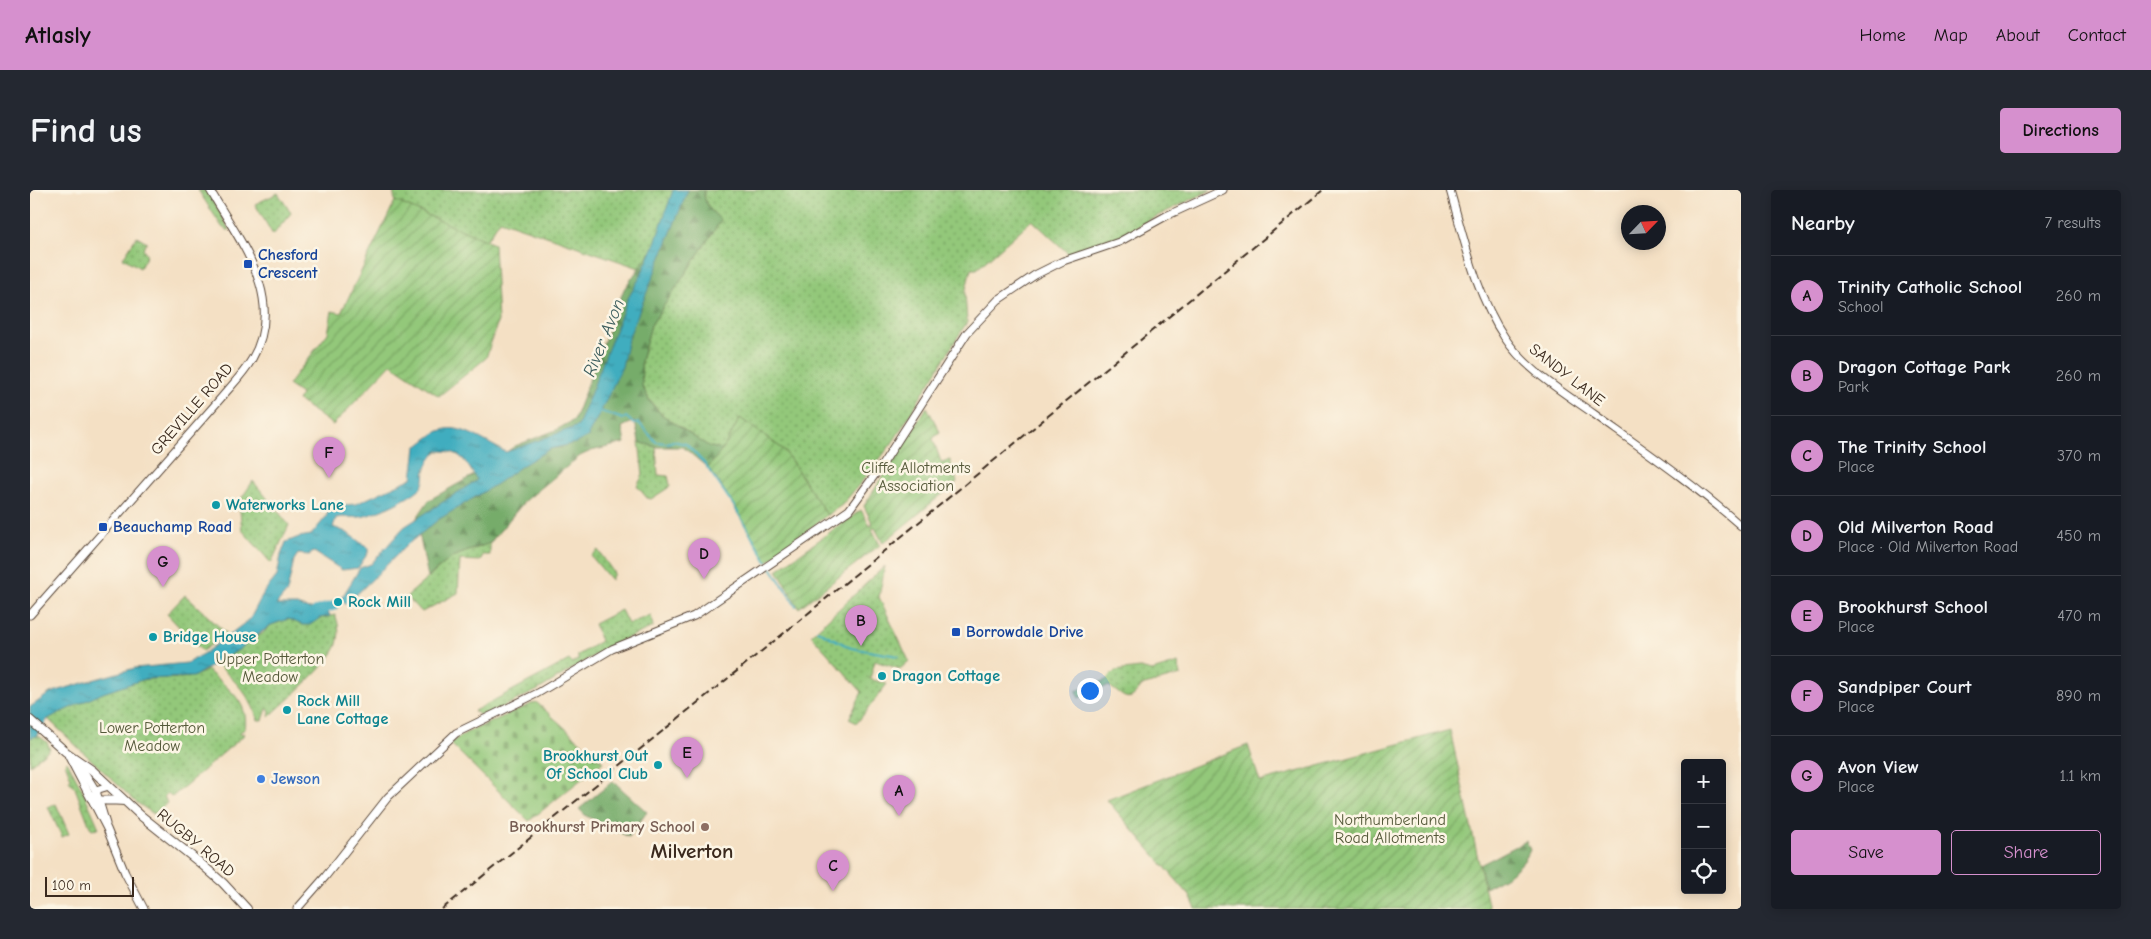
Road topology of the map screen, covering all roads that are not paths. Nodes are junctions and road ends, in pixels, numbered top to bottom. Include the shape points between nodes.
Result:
1 (210, 190) edge
2 (1222, 190) edge
3 (1450, 190) edge
4 (1741, 526) edge
5 (30, 615) edge
6 (30, 720) edge
7 (70, 754) junction
8 (109, 786) junction
9 (93, 794) junction
10 (125, 801) junction
11 (101, 802) junction
12 (107, 829) junction
13 (144, 909) edge
14 (247, 909) edge
15 (297, 909) edge

1 - 5 street, GREVILLE ROAD via 262,287 264,325 257,349 244,372
2 - 15 street via 1119,242 1054,265 998,300 967,333 856,504 694,616 612,648 538,693 456,733 388,797
3 - 4 street, SANDY LANE via 1483,293 1500,330 1514,350 1541,375 1698,490
6 - 7 main road
7 - 8 main road, RUGBY ROAD
7 - 9 main road
8 - 9 street
8 - 10 main road, RUGBY ROAD
9 - 11 main road
9 - 12 street
10 - 11 main road via 110,799
10 - 14 main road, RUGBY ROAD via 217,877
11 - 12 street
12 - 13 street

